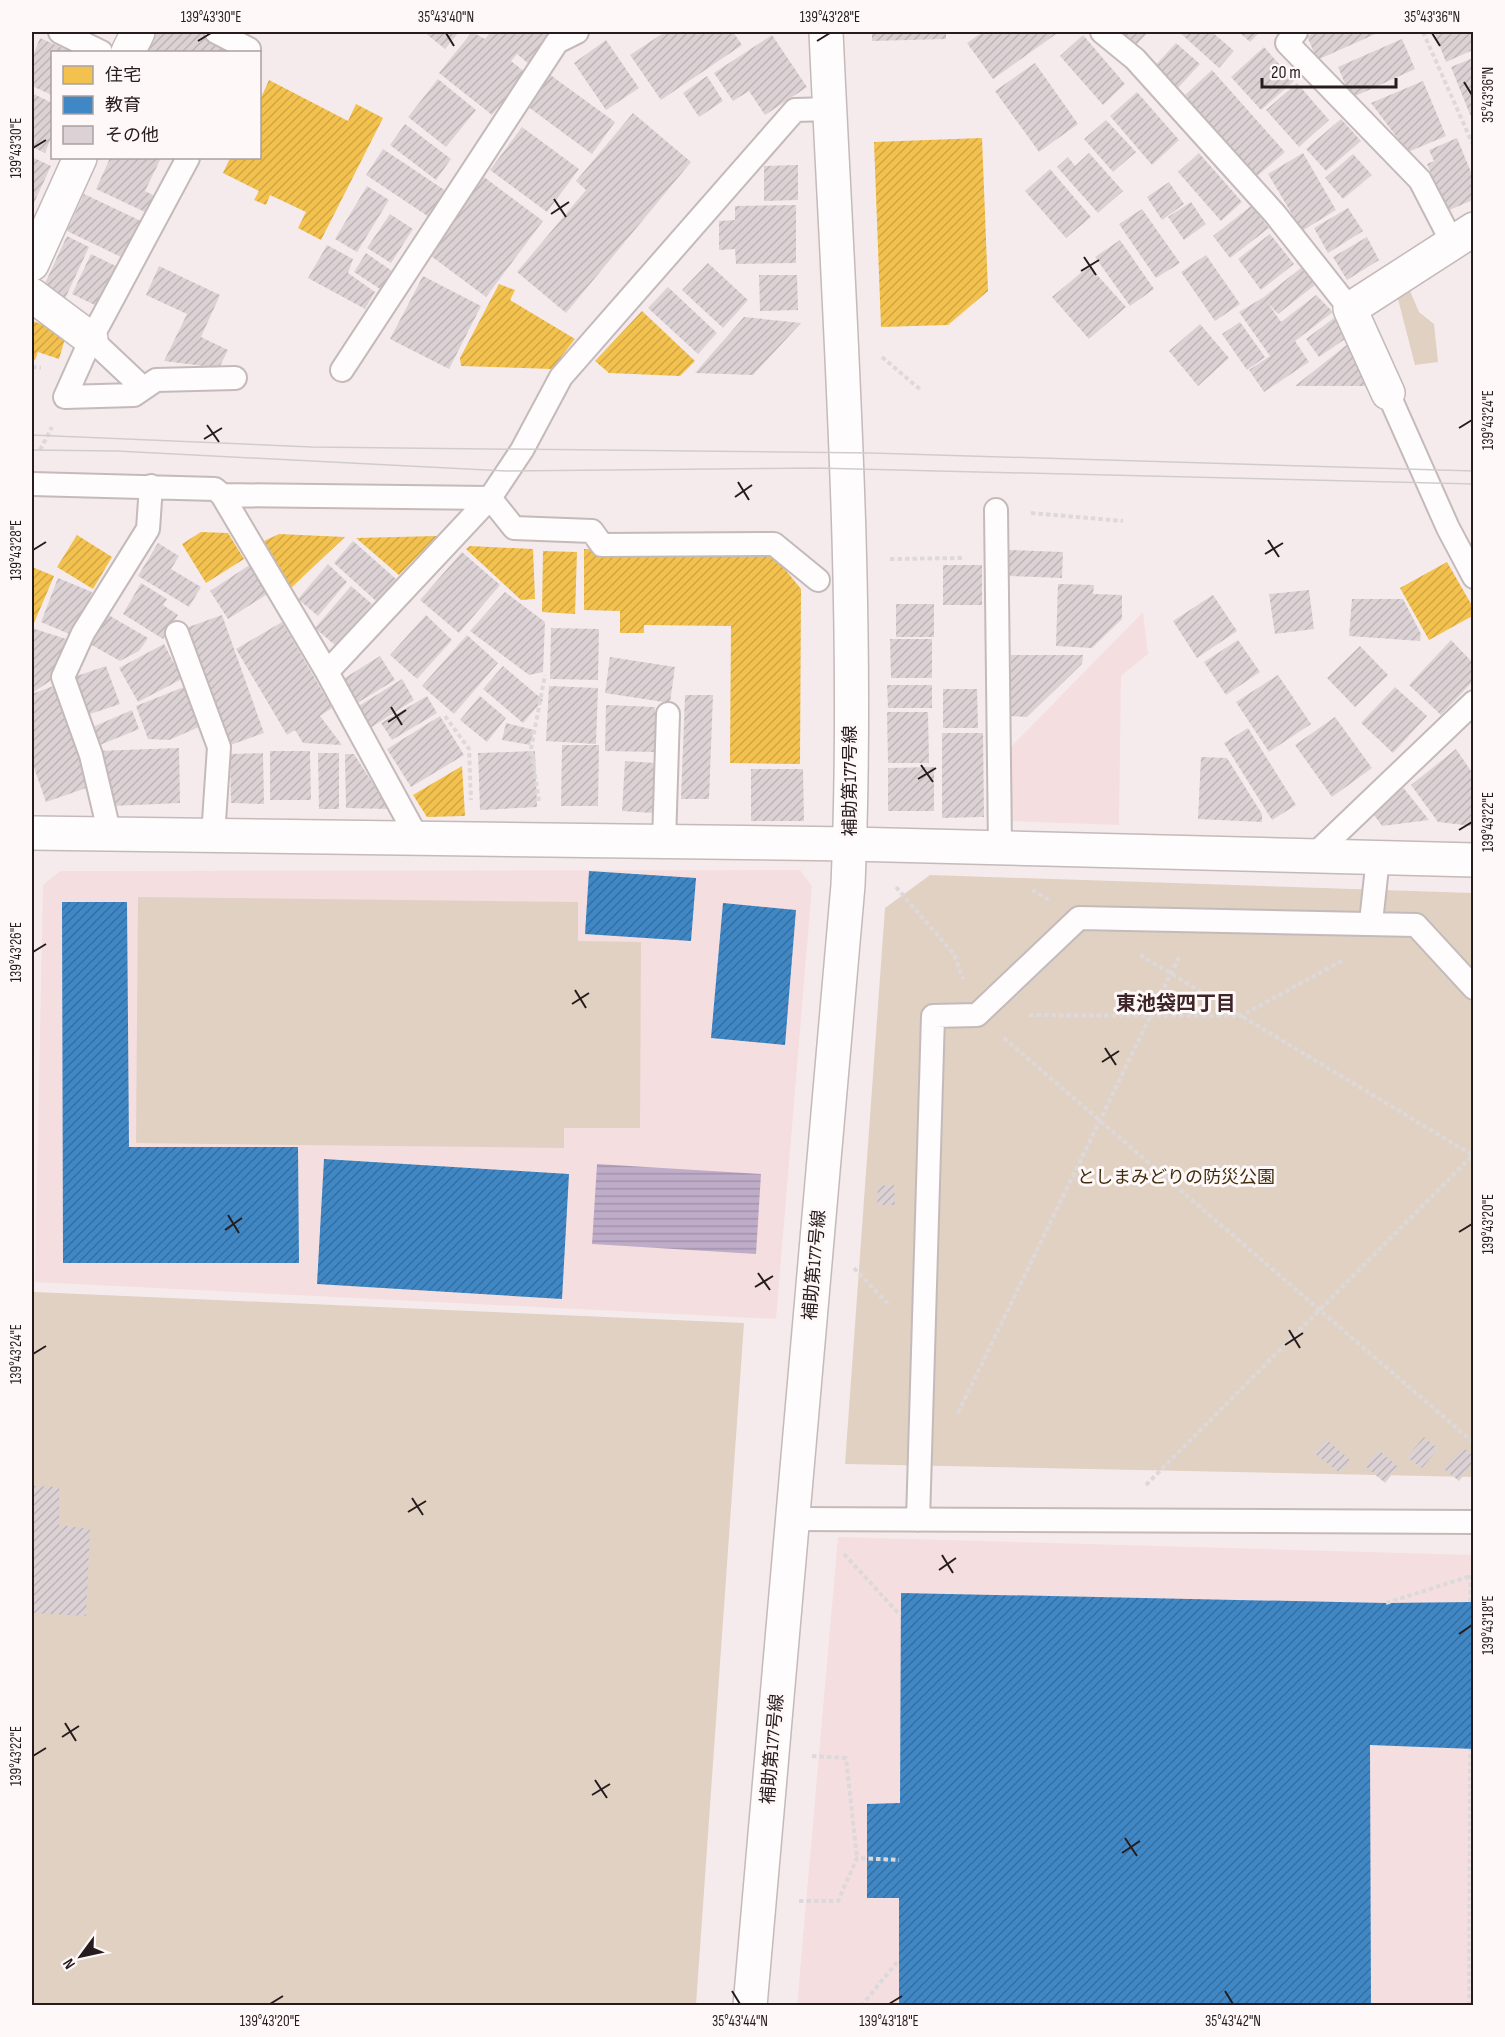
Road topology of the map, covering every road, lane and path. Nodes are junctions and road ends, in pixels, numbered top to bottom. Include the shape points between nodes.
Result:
1 (60, 32) edge
2 (138, 32) edge
3 (216, 32) edge
4 (577, 32) edge
5 (826, 32) edge
6 (1102, 32) edge
7 (1296, 32) edge
8 (1423, 32) edge
9 (99, 51) edge
10 (129, 51) edge
11 (248, 51) edge
12 (830, 109) junction
13 (1473, 147) edge
14 (80, 159) edge
15 (187, 159) edge
16 (1463, 236) edge
17 (32, 264) edge
18 (32, 295) edge
19 (1350, 309) junction
20 (91, 339) junction
21 (879, 354) dead end
22 (342, 370) dead end
23 (235, 378) dead end
24 (143, 388) junction
25 (922, 391) dead end
26 (1388, 393) joint
27 (65, 397) junction
28 (36, 460) dead end
29 (32, 484) edge
30 (151, 486) junction
31 (222, 495) junction
32 (490, 498) junction
33 (996, 510) joint
34 (1123, 521) dead end
35 (997, 558) junction
36 (885, 559) dead end
37 (1473, 577) edge
38 (818, 580) dead end
39 (177, 633) dead end
40 (327, 672) junction
41 (545, 675) dead end
42 (1473, 702) edge
43 (668, 714) dead end
44 (445, 716) dead end
45 (32, 833) edge
46 (110, 835) junction
47 (213, 836) junction
48 (418, 839) junction
49 (473, 840) junction
50 (544, 841) junction
51 (664, 842) junction
52 (850, 844) junction
53 (1000, 848) junction
54 (1313, 856) junction
55 (1377, 858) junction
56 (1473, 860) edge
57 (888, 878) dead end
58 (1029, 888) dead end
59 (1079, 918) junction
60 (1197, 920) junction
61 (1371, 922) junction
62 (1353, 955) dead end
63 (1170, 974) junction
64 (1473, 988) edge
65 (1151, 1014) junction
66 (977, 1015) junction
67 (1241, 1016) junction
68 (1100, 1119) junction
69 (1473, 1155) edge
70 (1320, 1309) junction
71 (955, 1419) dead end
72 (1473, 1443) edge
73 (1144, 1488) dead end
74 (792, 1519) junction
75 (918, 1520) junction
76 (1473, 1522) edge
77 (860, 1572) dead end
78 (1472, 1575) edge
79 (1470, 1602) dead end
80 (1386, 1603) dead end
81 (900, 1615) dead end
82 (1470, 1749) dead end
83 (808, 1755) dead end
84 (857, 1858) junction
85 (899, 1860) dead end
86 (795, 1900) dead end
87 (898, 1961) dead end
88 (861, 2005) edge
89 (750, 2006) edge
90 (1469, 2006) edge

1 - 9 lane
2 - 10 street
3 - 11 lane
4 - 22 lane via 558,42
5 - 12 street, 補助第177号線
6 - 19 lane via 1135,59 1275,214
7 - 16 lane via 1287,43 1420,180
8 - 13 path
12 - 32 lane via 795,110 561,376 522,450
12 - 52 street, 補助第177号線 via 849,523
14 - 17 street
15 - 20 lane
16 - 19 street
18 - 20 street
19 - 26 street
20 - 24 lane
20 - 27 lane
21 - 25 path
23 - 24 lane via 156,380
24 - 27 lane via 134,394
26 - 37 lane
27 - 28 path
29 - 30 lane
30 - 31 lane via 215,489
30 - 46 lane via 148,530 83,633 63,677 92,755
31 - 32 lane
31 - 40 lane
32 - 38 lane via 514,528 592,531 602,545 774,544
32 - 40 lane
33 - 34 path
33 - 35 lane
35 - 36 path
35 - 53 lane
39 - 47 lane via 219,747
40 - 48 lane
41 - 50 path via 531,749
42 - 54 lane
43 - 51 lane
44 - 49 path via 469,749
45 - 46 street
46 - 47 street
47 - 48 street
48 - 49 street
49 - 50 street
50 - 51 street
51 - 52 street
52 - 53 street
52 - 74 street, 補助第177号線
53 - 54 street
54 - 55 street
55 - 56 street
55 - 61 lane
57 - 66 path via 954,954
58 - 59 path
59 - 60 lane
59 - 63 path
59 - 66 lane
60 - 61 lane
60 - 63 path
61 - 64 lane via 1416,925
62 - 67 path
63 - 65 path
63 - 67 path
65 - 66 path
65 - 67 path
65 - 68 path
66 - 68 path
66 - 75 lane via 933,1016
67 - 69 path
68 - 70 path
68 - 71 path
69 - 70 path
70 - 72 path
70 - 73 path
74 - 75 lane
74 - 89 street, 補助第177号線
75 - 76 lane
77 - 81 path
78 - 79 path
78 - 80 path
82 - 90 path
83 - 84 path via 846,1758
84 - 85 path
84 - 86 path via 838,1901
87 - 88 path

